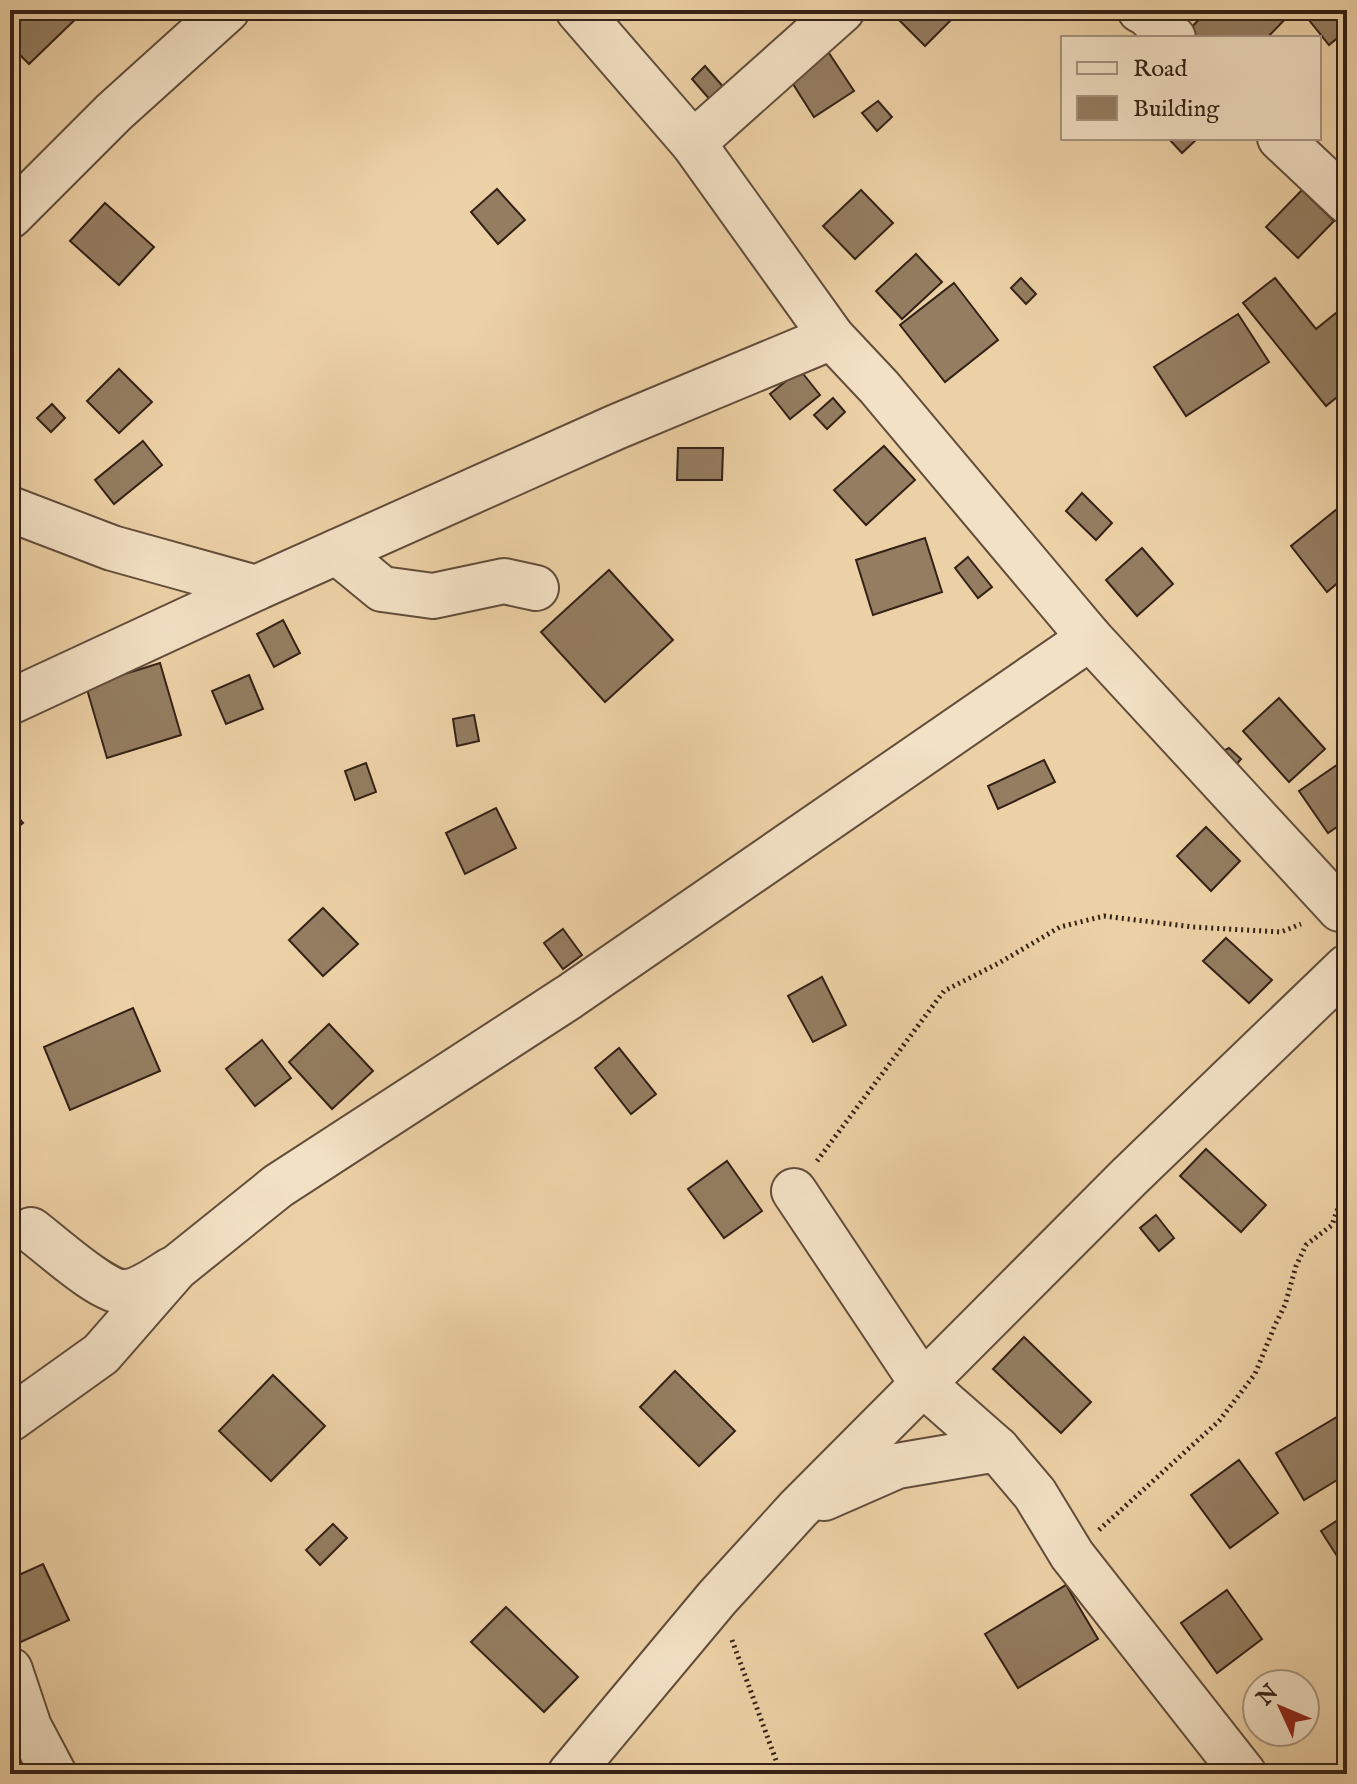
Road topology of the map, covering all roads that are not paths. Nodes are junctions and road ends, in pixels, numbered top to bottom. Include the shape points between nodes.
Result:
1 (227, 10) edge
2 (578, 10) edge
3 (842, 10) edge
4 (1282, 140) edge
5 (693, 143) junction
6 (1347, 201) edge
7 (10, 216) edge
8 (832, 337) junction
9 (10, 509) edge
10 (337, 552) junction
11 (256, 588) junction
12 (536, 588) dead end
13 (1090, 638) junction
14 (10, 702) edge
15 (1343, 910) edge
16 (1347, 967) edge
17 (794, 1191) road end
18 (31, 1230) dead end
19 (176, 1268) junction
20 (922, 1383) junction
21 (10, 1419) edge
22 (997, 1449) junction
23 (798, 1509) junction
24 (10, 1670) edge
25 (54, 1774) edge
26 (570, 1774) edge
27 (1244, 1774) edge

1 - 7 street
2 - 5 street
3 - 5 street
4 - 6 street
5 - 8 street
8 - 10 street
8 - 13 street
9 - 11 street via 112,548
10 - 11 street
10 - 12 street via 382,589 433,596 504,581
11 - 14 street
13 - 15 street
13 - 19 street via 569,997 278,1186
16 - 20 street
17 - 20 street
18 - 19 street via 102,1285 124,1293
19 - 21 street via 101,1354
20 - 22 street
20 - 23 street
22 - 23 street via 897,1466
22 - 27 street via 1035,1494 1072,1555
23 - 26 street
24 - 25 street via 29,1727

